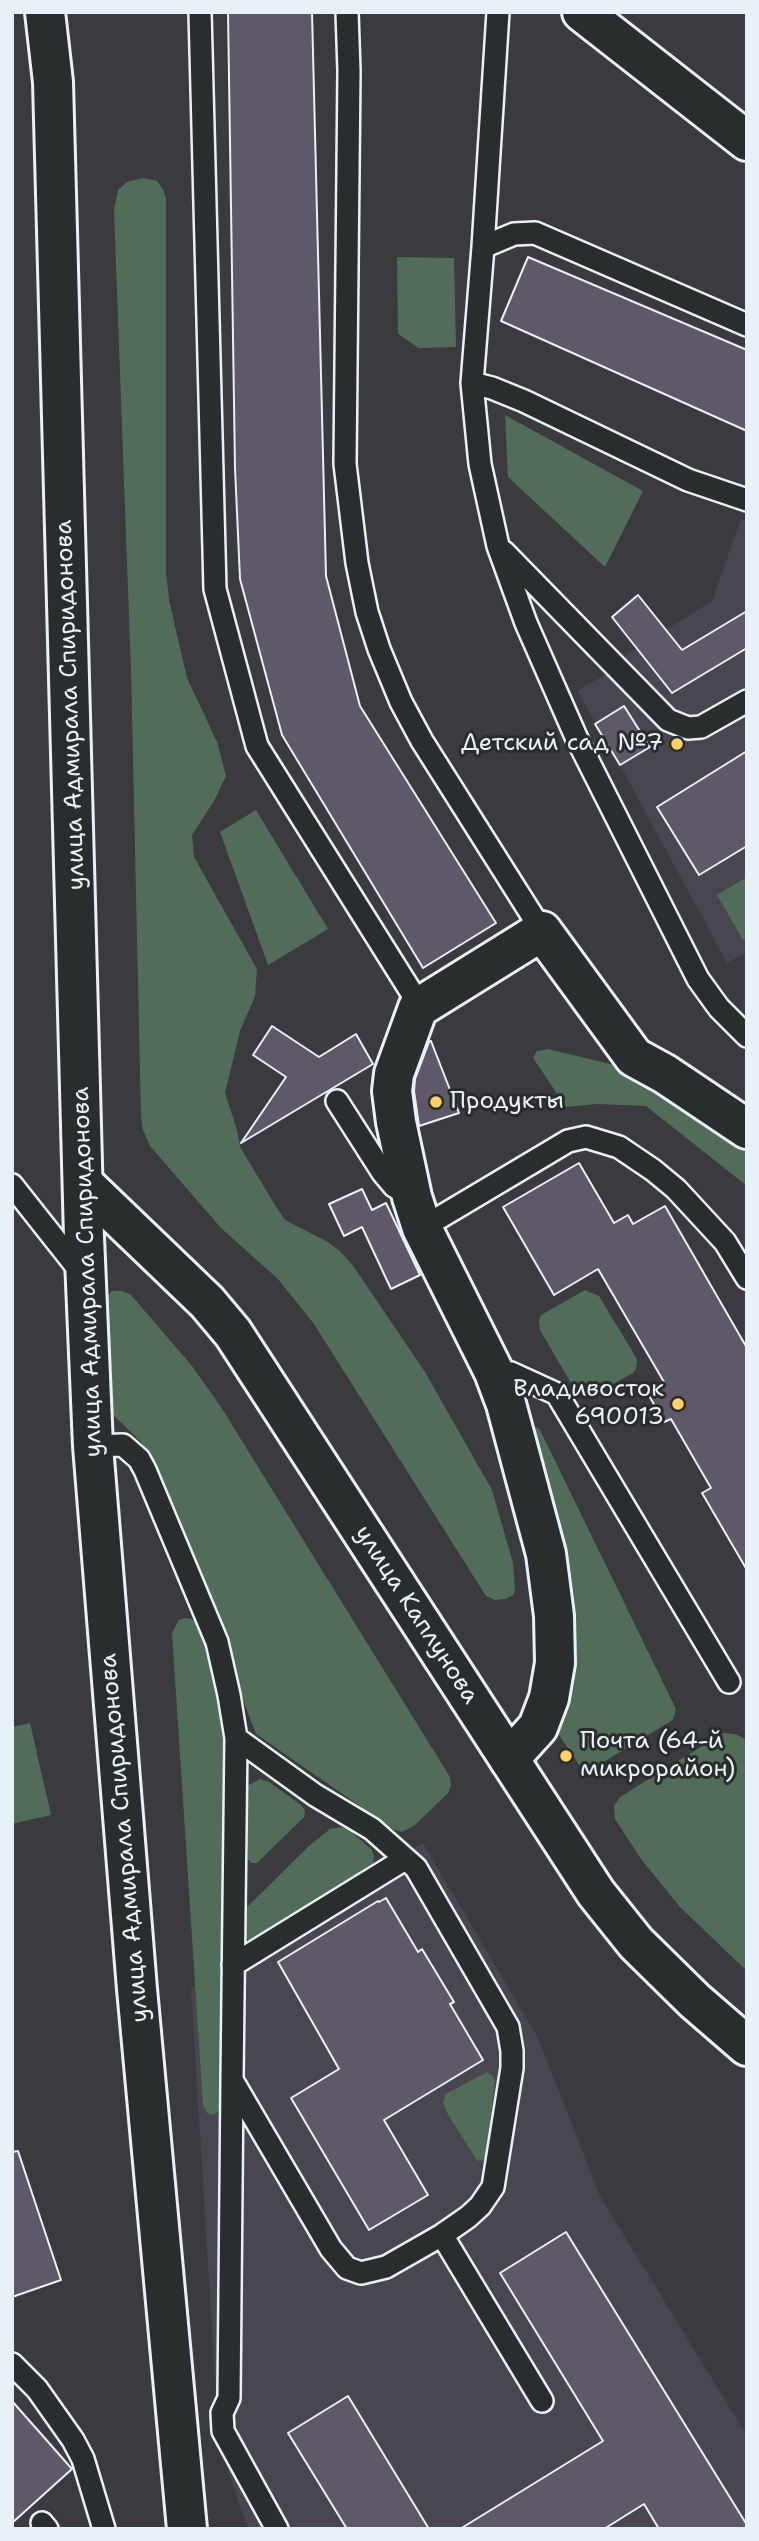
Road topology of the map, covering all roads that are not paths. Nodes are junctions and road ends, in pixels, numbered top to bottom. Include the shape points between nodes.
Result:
1 (44, 12) edge
2 (200, 12) edge
3 (347, 12) edge
4 (498, 12) edge
5 (582, 12) edge
6 (747, 141) edge
7 (483, 247) junction
8 (747, 326) edge
9 (472, 383) junction
10 (747, 500) edge
11 (498, 546) junction
12 (747, 701) edge
13 (542, 931) junction
14 (420, 1006) junction
15 (747, 1036) edge
16 (337, 1101) dead end
17 (747, 1129) edge
18 (84, 1184) junction
19 (12, 1185) edge
20 (417, 1213) junction
21 (85, 1278) junction
22 (747, 1278) edge
23 (494, 1372) junction
24 (93, 1446) junction
25 (729, 1682) dead end
26 (236, 1738) junction
27 (509, 1759) junction
28 (405, 1859) junction
29 (233, 1965) junction
30 (747, 2046) edge
31 (232, 2080) junction
32 (442, 2235) junction
33 (12, 2364) edge
34 (542, 2401) dead end
35 (104, 2529) edge
36 (187, 2529) edge
37 (277, 2529) edge

1 - 18 main road, улица Адмирала Спиридонова via 53,82
2 - 14 lane via 215,589 257,746
3 - 13 lane via 345,464 364,600 401,702
4 - 7 lane
5 - 6 main road
7 - 8 lane via 514,234 535,233
7 - 9 lane
9 - 10 lane via 524,401 688,480
9 - 11 lane via 480,464
11 - 12 lane via 668,720 688,728 702,727
11 - 15 lane via 577,739 698,979
13 - 14 main road
13 - 17 main road via 634,1057
14 - 20 main road via 392,1091
16 - 20 lane via 383,1173
18 - 21 main road, улица Адмирала Спиридонова
18 - 27 main road, улица Каплунова via 207,1302 233,1333
19 - 21 lane
20 - 22 lane via 568,1141 586,1137 619,1147 676,1189 725,1242
20 - 23 main road
21 - 24 main road, улица Адмирала Спиридонова
23 - 25 lane via 511,1373 557,1394
23 - 27 main road via 546,1554 554,1628 555,1664 549,1698 538,1727
24 - 26 lane via 123,1445 145,1470 217,1642
24 - 36 main road, улица Адмирала Спиридонова
26 - 28 lane via 372,1829
26 - 29 lane
27 - 30 main road, улица Каплунова via 596,1893 636,1943
28 - 29 lane
28 - 32 lane via 416,1868 498,2007 512,2051 493,2187 480,2206
29 - 31 lane
31 - 32 lane via 331,2249 348,2268 361,2273 386,2267
31 - 37 lane via 229,2398 222,2413 223,2431
32 - 34 lane
33 - 35 lane via 37,2389 73,2440

